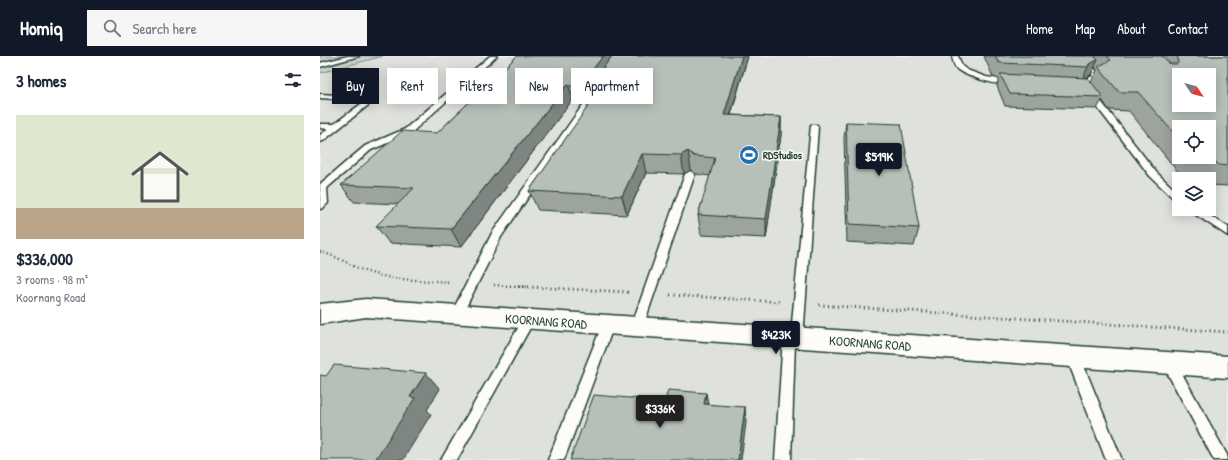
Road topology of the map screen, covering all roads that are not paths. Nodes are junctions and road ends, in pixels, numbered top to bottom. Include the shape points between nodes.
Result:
1 (356, 56) edge
2 (494, 56) edge
3 (955, 56) edge
4 (1082, 56) edge
5 (320, 65) edge
6 (1019, 83) edge
7 (320, 96) edge
8 (589, 104) edge
9 (320, 126) edge
10 (335, 127) junction
11 (814, 127) dead end
12 (320, 139) edge
13 (690, 174) dead end
14 (1172, 192) edge
15 (320, 206) edge
16 (1203, 216) edge
17 (1228, 232) edge
18 (320, 314) edge
19 (457, 314) junction
20 (529, 319) junction
21 (608, 325) junction
22 (637, 327) junction
23 (793, 338) junction
24 (1073, 356) junction
25 (1169, 363) junction
26 (1228, 367) edge
27 (449, 460) edge
28 (556, 460) edge
29 (783, 460) edge
30 (1114, 460) edge
31 (1222, 460) edge

1 - 5 lane
2 - 15 lane via 408,131 368,148 322,188 323,203
3 - 6 lane via 958,64 965,70 995,82
4 - 14 lane via 1097,77 1081,86 1153,174
7 - 10 lane via 372,99
8 - 19 lane via 496,236
9 - 10 lane
10 - 12 lane
11 - 23 lane via 800,304
13 - 22 lane
16 - 17 lane
18 - 19 street, KOORNANG ROAD via 366,308
19 - 20 street, KOORNANG ROAD
20 - 21 street, KOORNANG ROAD
20 - 27 lane
21 - 22 street, KOORNANG ROAD
21 - 28 lane
22 - 23 street, KOORNANG ROAD
23 - 24 street, KOORNANG ROAD
23 - 29 lane
24 - 25 street, KOORNANG ROAD
24 - 30 lane
25 - 26 street, KOORNANG ROAD
25 - 31 lane

